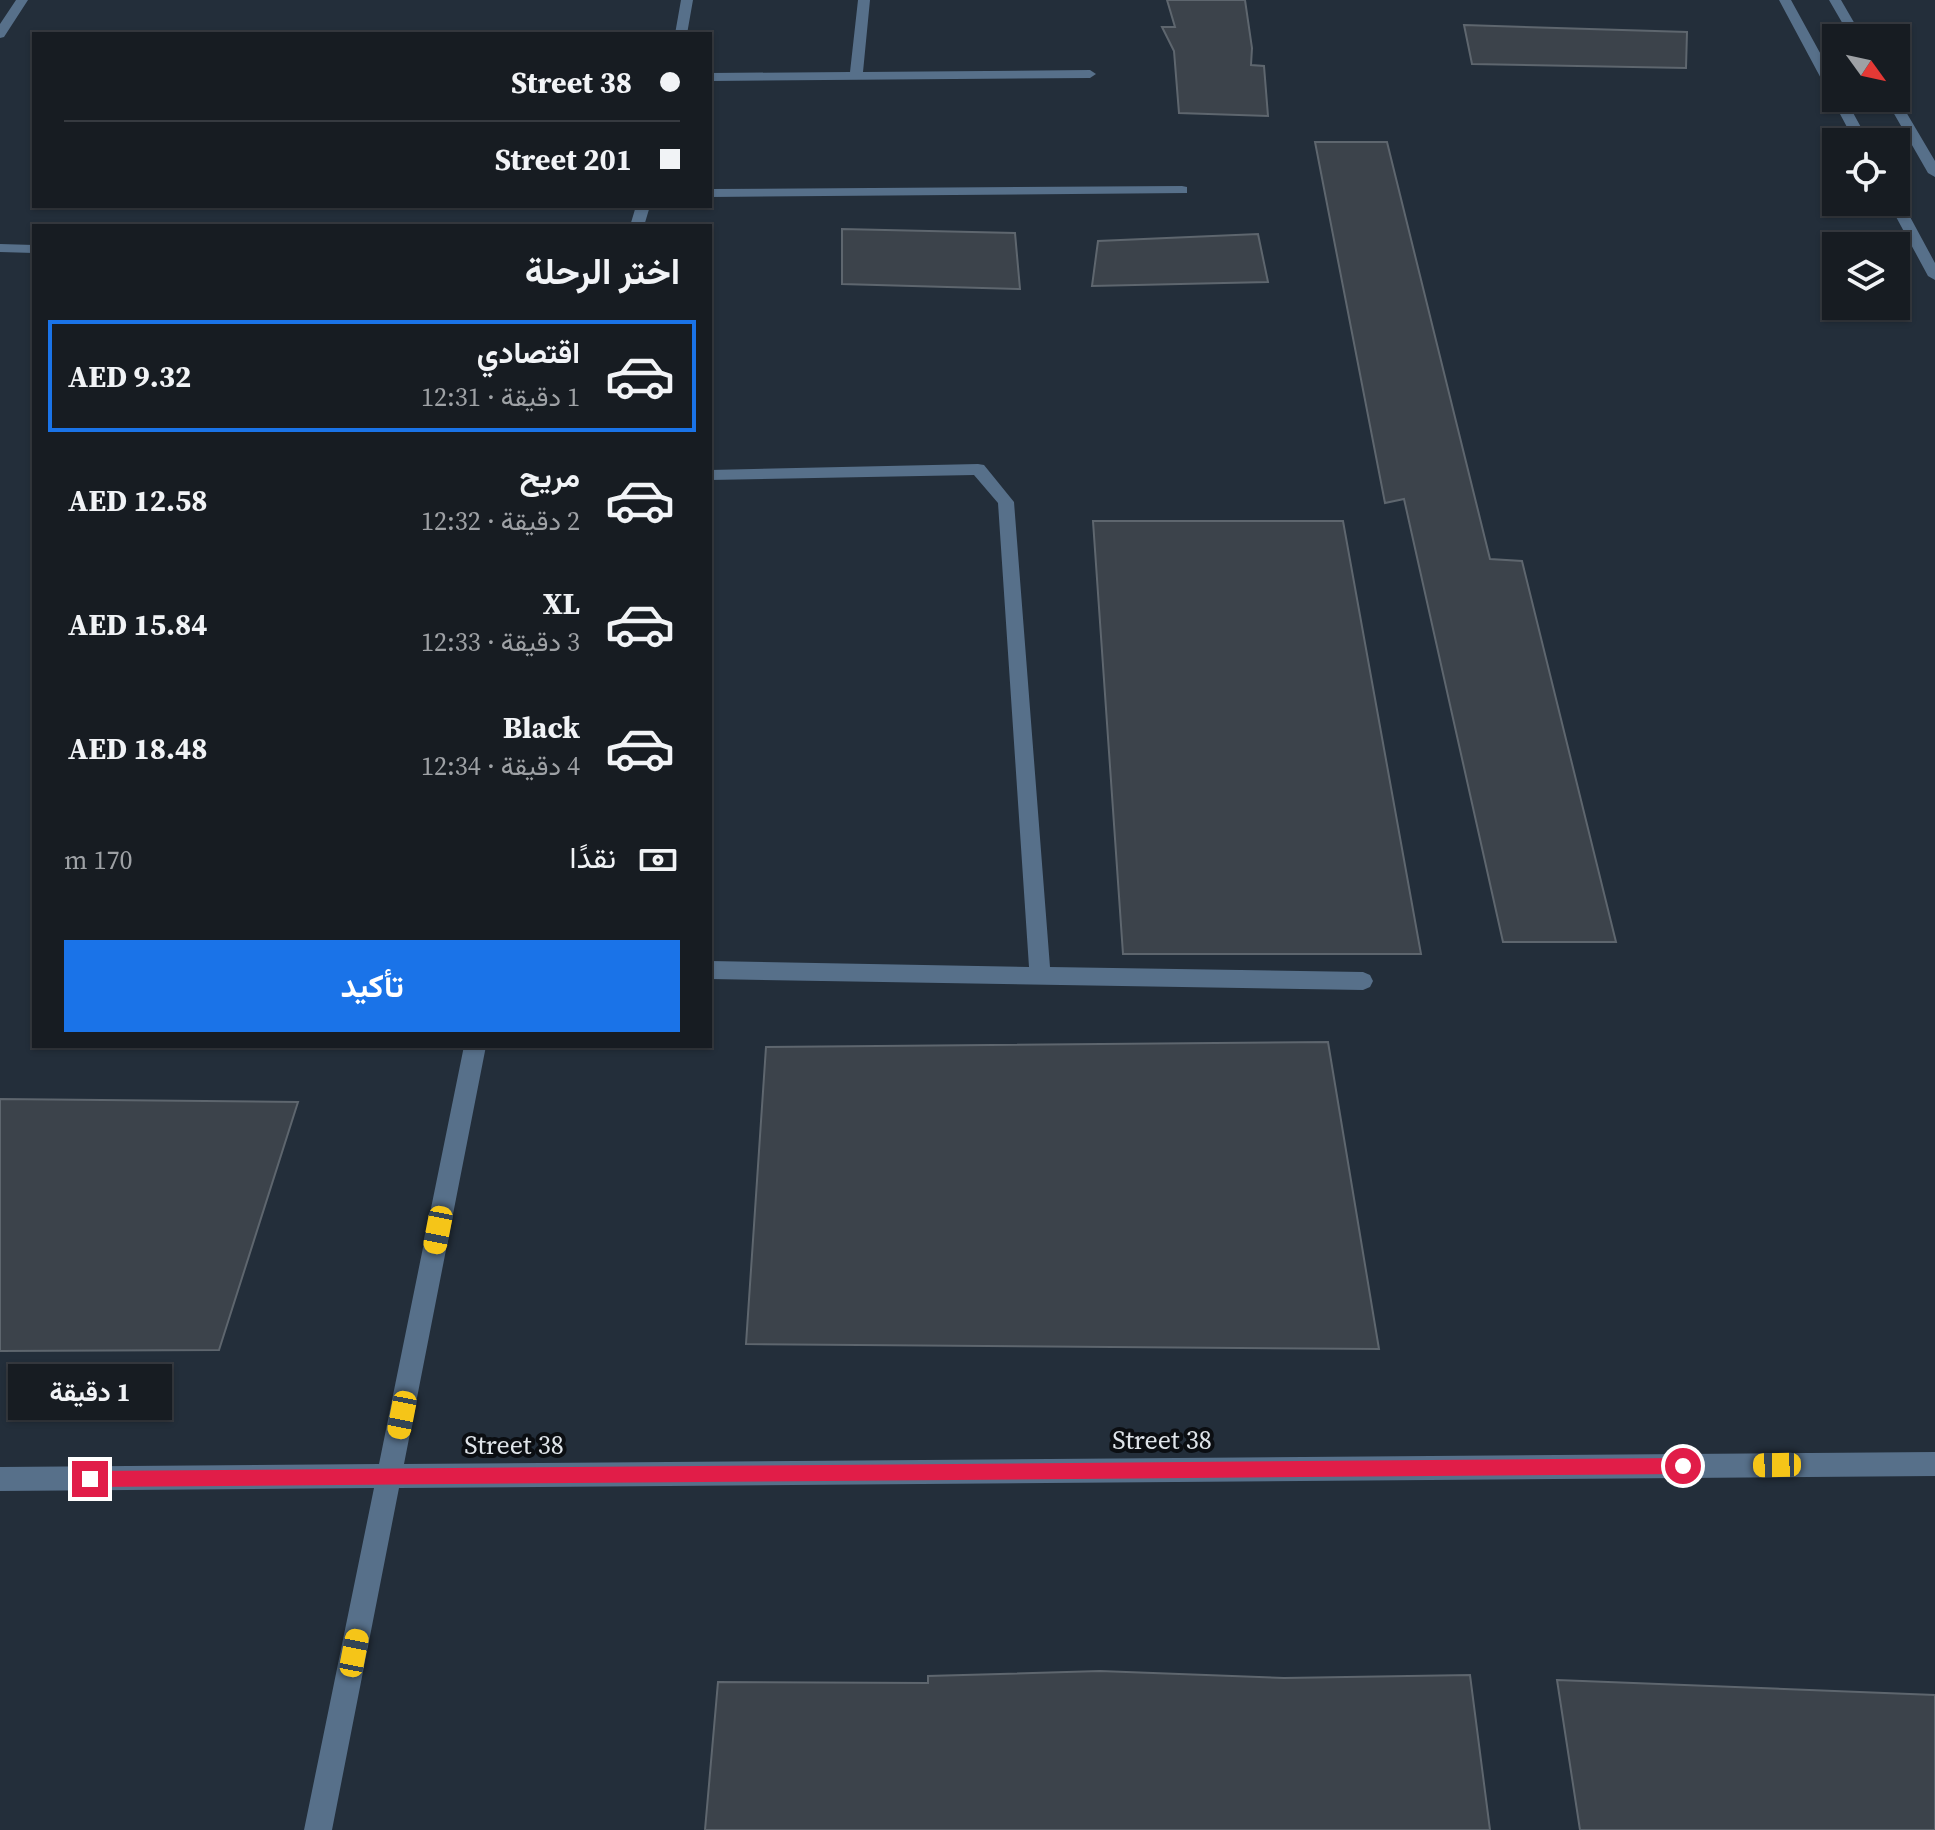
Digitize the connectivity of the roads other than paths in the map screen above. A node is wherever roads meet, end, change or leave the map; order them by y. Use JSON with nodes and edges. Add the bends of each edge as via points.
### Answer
{"nodes":[{"id":1,"x":22,"y":0,"type":"edge"},
{"id":2,"x":687,"y":0,"type":"edge"},
{"id":3,"x":864,"y":0,"type":"edge"},
{"id":4,"x":1785,"y":0,"type":"edge"},
{"id":5,"x":1835,"y":0,"type":"edge"},
{"id":6,"x":1849,"y":24,"type":"edge"},
{"id":7,"x":681,"y":32,"type":"edge"},
{"id":8,"x":0,"y":34,"type":"edge"},
{"id":9,"x":1822,"y":68,"type":"edge"},
{"id":10,"x":1090,"y":74,"type":"dead end"},
{"id":11,"x":856,"y":76,"type":"junction"},
{"id":12,"x":712,"y":77,"type":"edge"},
{"id":13,"x":1900,"y":112,"type":"edge"},
{"id":14,"x":1935,"y":173,"type":"edge"},
{"id":15,"x":1182,"y":190,"type":"dead end"},
{"id":16,"x":712,"y":193,"type":"edge"},
{"id":17,"x":1903,"y":216,"type":"edge"},
{"id":18,"x":0,"y":248,"type":"edge"},
{"id":19,"x":32,"y":249,"type":"edge"},
{"id":20,"x":1935,"y":276,"type":"edge"},
{"id":21,"x":712,"y":475,"type":"edge"},
{"id":22,"x":712,"y":970,"type":"edge"},
{"id":23,"x":1040,"y":975,"type":"junction"},
{"id":24,"x":1363,"y":981,"type":"dead end"},
{"id":25,"x":475,"y":1048,"type":"edge"},
{"id":26,"x":1935,"y":1464,"type":"edge"},
{"id":27,"x":389,"y":1476,"type":"junction"},
{"id":28,"x":0,"y":1479,"type":"edge"},
{"id":29,"x":318,"y":1830,"type":"edge"}],
"edges":[{"from":1,"to":8,"type":"street"},
{"from":2,"to":7,"type":"street"},
{"from":3,"to":11,"type":"street"},
{"from":4,"to":9,"type":"street"},
{"from":5,"to":6,"type":"street"},
{"from":10,"to":11,"type":"street"},
{"from":11,"to":12,"type":"street"},
{"from":13,"to":14,"type":"street"},
{"from":15,"to":16,"type":"street"},
{"from":17,"to":20,"type":"street"},
{"from":18,"to":19,"type":"street"},
{"from":21,"to":23,"type":"street","via":[[978,469],[1006,502]]},
{"from":22,"to":23,"type":"street"},
{"from":23,"to":24,"type":"street"},
{"from":25,"to":27,"type":"street"},
{"from":26,"to":27,"type":"street","name":"Street 38"},
{"from":27,"to":28,"type":"street","name":"Street 38"},
{"from":27,"to":29,"type":"street"}]}
